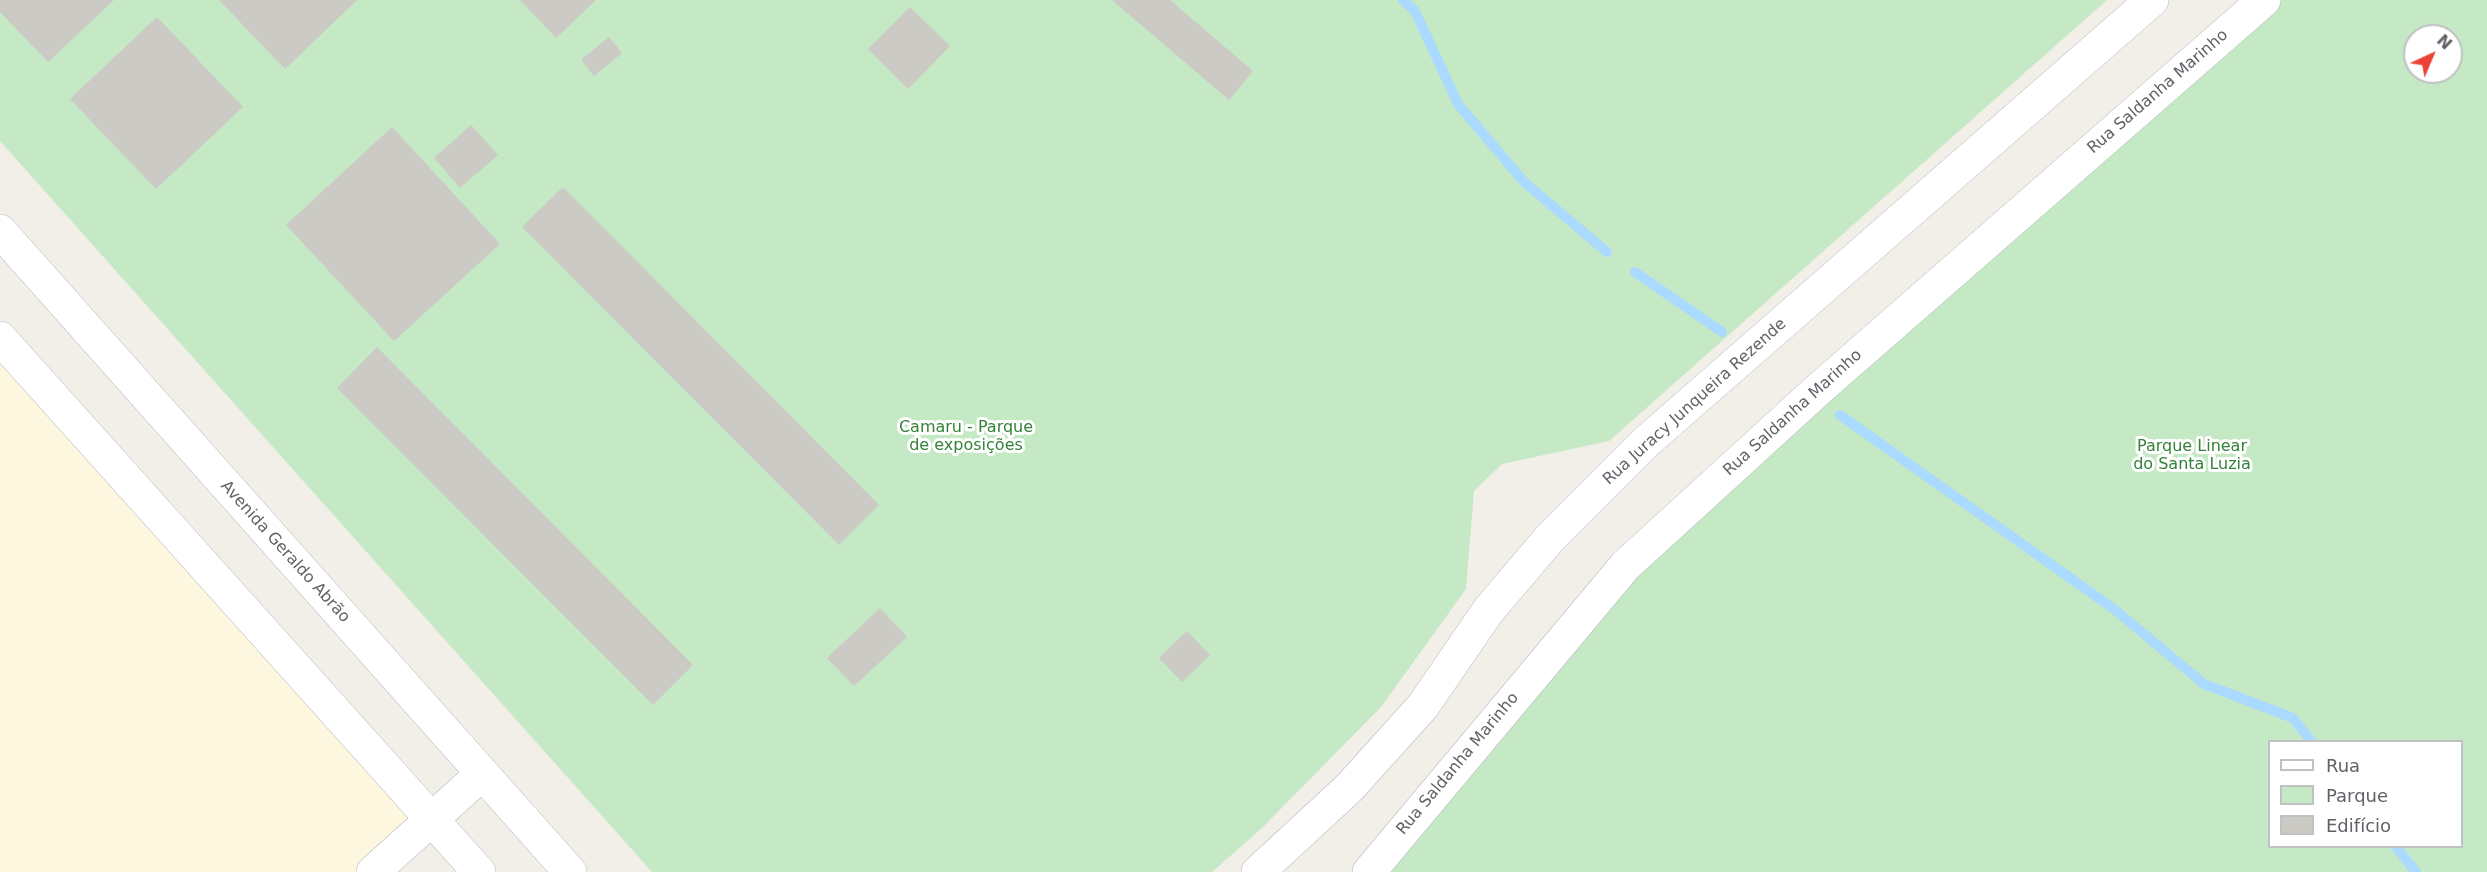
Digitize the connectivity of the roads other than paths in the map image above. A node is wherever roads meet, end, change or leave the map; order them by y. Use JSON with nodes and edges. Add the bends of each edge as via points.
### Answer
{"nodes":[{"id":1,"x":2152,"y":0,"type":"edge"},
{"id":2,"x":2264,"y":0,"type":"edge"},
{"id":3,"x":0,"y":231,"type":"edge"},
{"id":4,"x":0,"y":338,"type":"edge"},
{"id":5,"x":482,"y":774,"type":"junction"},
{"id":6,"x":432,"y":819,"type":"junction"},
{"id":7,"x":373,"y":872,"type":"edge"},
{"id":8,"x":479,"y":872,"type":"edge"},
{"id":9,"x":570,"y":872,"type":"edge"},
{"id":10,"x":1258,"y":872,"type":"edge"},
{"id":11,"x":1369,"y":872,"type":"edge"}],
"edges":[{"from":1,"to":10,"type":"main road","name":"Rua Juracy Junqueira Rezende","via":[[1646,442],[1550,538],[1488,612],[1423,706],[1357,780]]},
{"from":2,"to":11,"type":"main road","name":"Rua Saldanha Marinho","via":[[1820,388],[1626,565]]},
{"from":3,"to":5,"type":"main road","name":"Avenida Geraldo Abrão"},
{"from":4,"to":6,"type":"main road"},
{"from":5,"to":6,"type":"main road"},
{"from":5,"to":9,"type":"main road","name":"Avenida Geraldo Abrão"},
{"from":6,"to":7,"type":"main road"},
{"from":6,"to":8,"type":"main road"}]}
